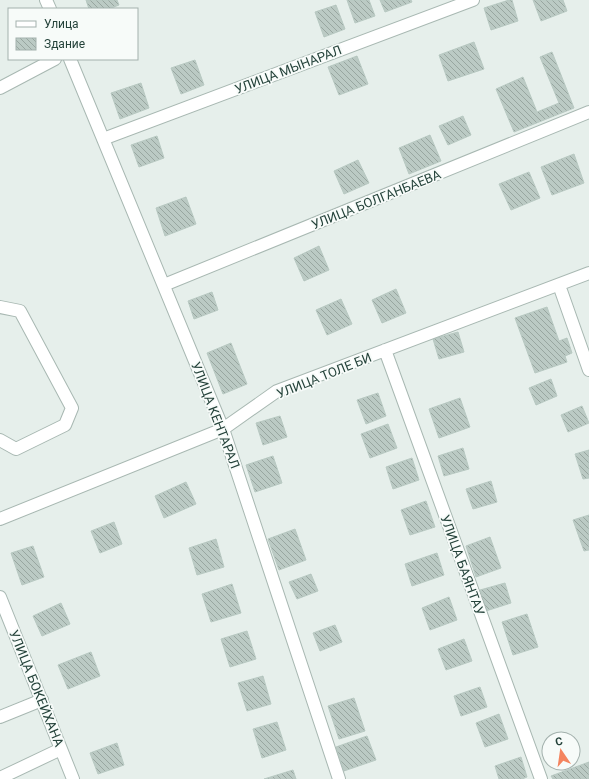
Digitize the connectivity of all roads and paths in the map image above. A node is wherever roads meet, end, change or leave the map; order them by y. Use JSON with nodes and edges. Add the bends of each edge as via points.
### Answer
{"nodes":[{"id":1,"x":473,"y":0,"type":"edge"},
{"id":2,"x":53,"y":60,"type":"edge"},
{"id":3,"x":70,"y":60,"type":"edge"},
{"id":4,"x":0,"y":88,"type":"edge"},
{"id":5,"x":589,"y":112,"type":"edge"},
{"id":6,"x":103,"y":139,"type":"junction"},
{"id":7,"x":589,"y":273,"type":"edge"},
{"id":8,"x":164,"y":285,"type":"junction"},
{"id":9,"x":559,"y":285,"type":"junction"},
{"id":10,"x":0,"y":307,"type":"edge"},
{"id":11,"x":385,"y":350,"type":"junction"},
{"id":12,"x":589,"y":370,"type":"edge"},
{"id":13,"x":223,"y":429,"type":"junction"},
{"id":14,"x":0,"y":440,"type":"edge"},
{"id":15,"x":0,"y":519,"type":"edge"},
{"id":16,"x":0,"y":597,"type":"edge"},
{"id":17,"x":42,"y":700,"type":"junction"},
{"id":18,"x":0,"y":717,"type":"edge"},
{"id":19,"x":61,"y":749,"type":"junction"},
{"id":20,"x":0,"y":778,"type":"edge"},
{"id":21,"x":74,"y":779,"type":"edge"},
{"id":22,"x":340,"y":779,"type":"edge"},
{"id":23,"x":541,"y":779,"type":"edge"}],
"edges":[{"from":1,"to":6,"type":"street","name":"УЛИЦА МЫНАРАЛ"},
{"from":2,"to":4,"type":"street"},
{"from":3,"to":6,"type":"street","name":"УЛИЦА КЕНТАРАЛ"},
{"from":5,"to":8,"type":"street","name":"УЛИЦА БОЛГАНБАЕВА"},
{"from":6,"to":8,"type":"street","name":"УЛИЦА КЕНТАРАЛ"},
{"from":7,"to":9,"type":"street","name":"УЛИЦА ТОЛЕ БИ"},
{"from":8,"to":13,"type":"street","name":"УЛИЦА КЕНТАРАЛ"},
{"from":9,"to":11,"type":"street","name":"УЛИЦА ТОЛЕ БИ"},
{"from":9,"to":12,"type":"street"},
{"from":10,"to":14,"type":"street","via":[[20,311],[72,408],[64,426],[16,449]]},
{"from":11,"to":13,"type":"street","name":"УЛИЦА ТОЛЕ БИ","via":[[277,392]]},
{"from":11,"to":23,"type":"street","name":"УЛИЦА БАЯНТАУ"},
{"from":13,"to":15,"type":"street","name":"УЛИЦА ТОЛЕ БИ"},
{"from":13,"to":22,"type":"street","name":"УЛИЦА КЕНТАРАЛ"},
{"from":16,"to":17,"type":"street","name":"УЛИЦА БОКЕЙХАНА"},
{"from":17,"to":18,"type":"street"},
{"from":17,"to":19,"type":"street","name":"УЛИЦА БОКЕЙХАНА"},
{"from":19,"to":20,"type":"street"},
{"from":19,"to":21,"type":"street","name":"УЛИЦА БОКЕЙХАНА"}]}
